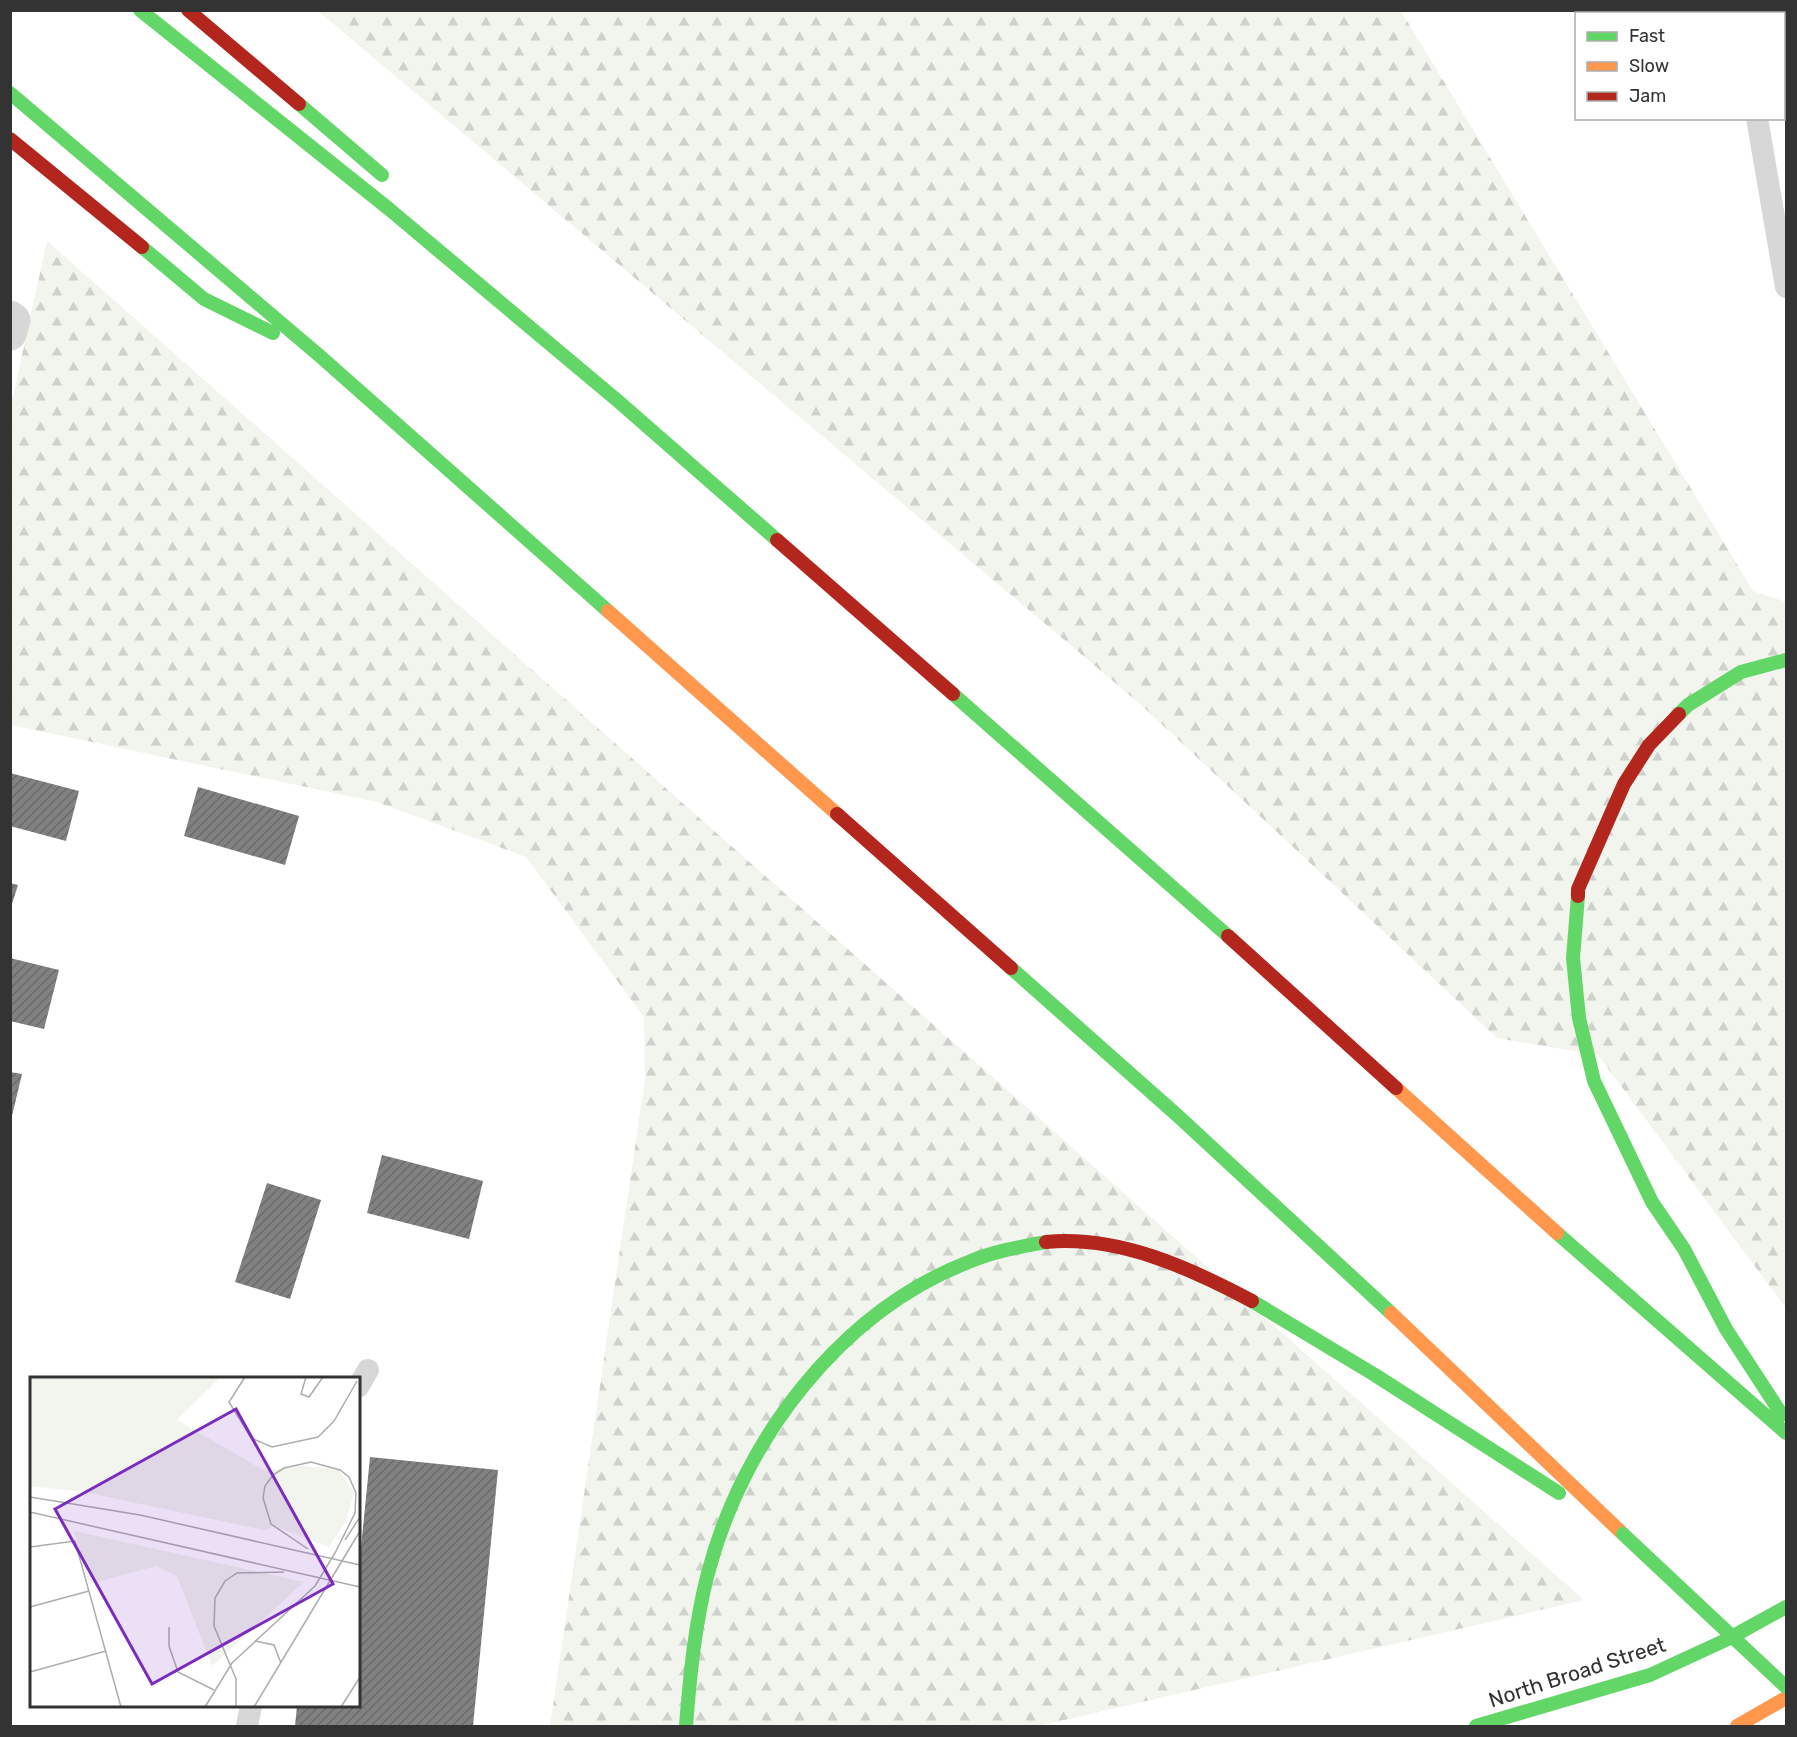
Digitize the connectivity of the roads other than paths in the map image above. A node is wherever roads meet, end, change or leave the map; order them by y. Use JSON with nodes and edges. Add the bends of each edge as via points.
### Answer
{"nodes":[{"id":1,"x":140,"y":10,"type":"edge"},
{"id":2,"x":188,"y":10,"type":"edge"},
{"id":3,"x":10,"y":93,"type":"edge"},
{"id":4,"x":1757,"y":120,"type":"edge"},
{"id":5,"x":10,"y":139,"type":"edge"},
{"id":6,"x":397,"y":188,"type":"dead end"},
{"id":7,"x":1786,"y":287,"type":"edge"},
{"id":8,"x":10,"y":318,"type":"edge"},
{"id":9,"x":10,"y":334,"type":"edge"},
{"id":10,"x":321,"y":357,"type":"junction"},
{"id":11,"x":636,"y":399,"type":"dead end"},
{"id":12,"x":802,"y":561,"type":"junction"},
{"id":13,"x":1786,"y":660,"type":"edge"},
{"id":14,"x":1786,"y":1421,"type":"edge"},
{"id":15,"x":1786,"y":1433,"type":"edge"},
{"id":16,"x":1623,"y":1534,"type":"junction"},
{"id":17,"x":1786,"y":1607,"type":"edge"},
{"id":18,"x":1786,"y":1687,"type":"edge"},
{"id":19,"x":1786,"y":1698,"type":"edge"},
{"id":20,"x":251,"y":1707,"type":"edge"},
{"id":21,"x":247,"y":1726,"type":"edge"},
{"id":22,"x":686,"y":1726,"type":"edge"},
{"id":23,"x":1476,"y":1726,"type":"edge"},
{"id":24,"x":1737,"y":1726,"type":"edge"}],
"edges":[{"from":1,"to":12,"type":"main road","via":[[389,209],[618,400]]},
{"from":2,"to":6,"type":"main road"},
{"from":3,"to":10,"type":"main road"},
{"from":4,"to":7,"type":"lane"},
{"from":5,"to":10,"type":"main road","via":[[204,298]]},
{"from":8,"to":9,"type":"street","via":[[14,320]]},
{"from":10,"to":16,"type":"main road","via":[[1169,1108]]},
{"from":11,"to":12,"type":"main road"},
{"from":12,"to":15,"type":"main road","via":[[1170,883],[1544,1222]]},
{"from":13,"to":14,"type":"main road","via":[[1741,672],[1688,705],[1649,746],[1624,784],[1578,890],[1573,958],[1579,1018],[1594,1081],[1652,1202],[1684,1249],[1726,1329]]},
{"from":16,"to":18,"type":"main road","bridge":true},
{"from":16,"to":22,"type":"main road","via":[[1339,1353],[1221,1285],[1182,1267],[1111,1246],[1051,1242],[1019,1246],[962,1265],[901,1298],[841,1347],[782,1416],[741,1489],[714,1553],[692,1657]]},
{"from":17,"to":23,"type":"main road","name":"North Broad Street","via":[[1650,1675]]},
{"from":19,"to":24,"type":"main road"},
{"from":20,"to":21,"type":"lane"}]}
